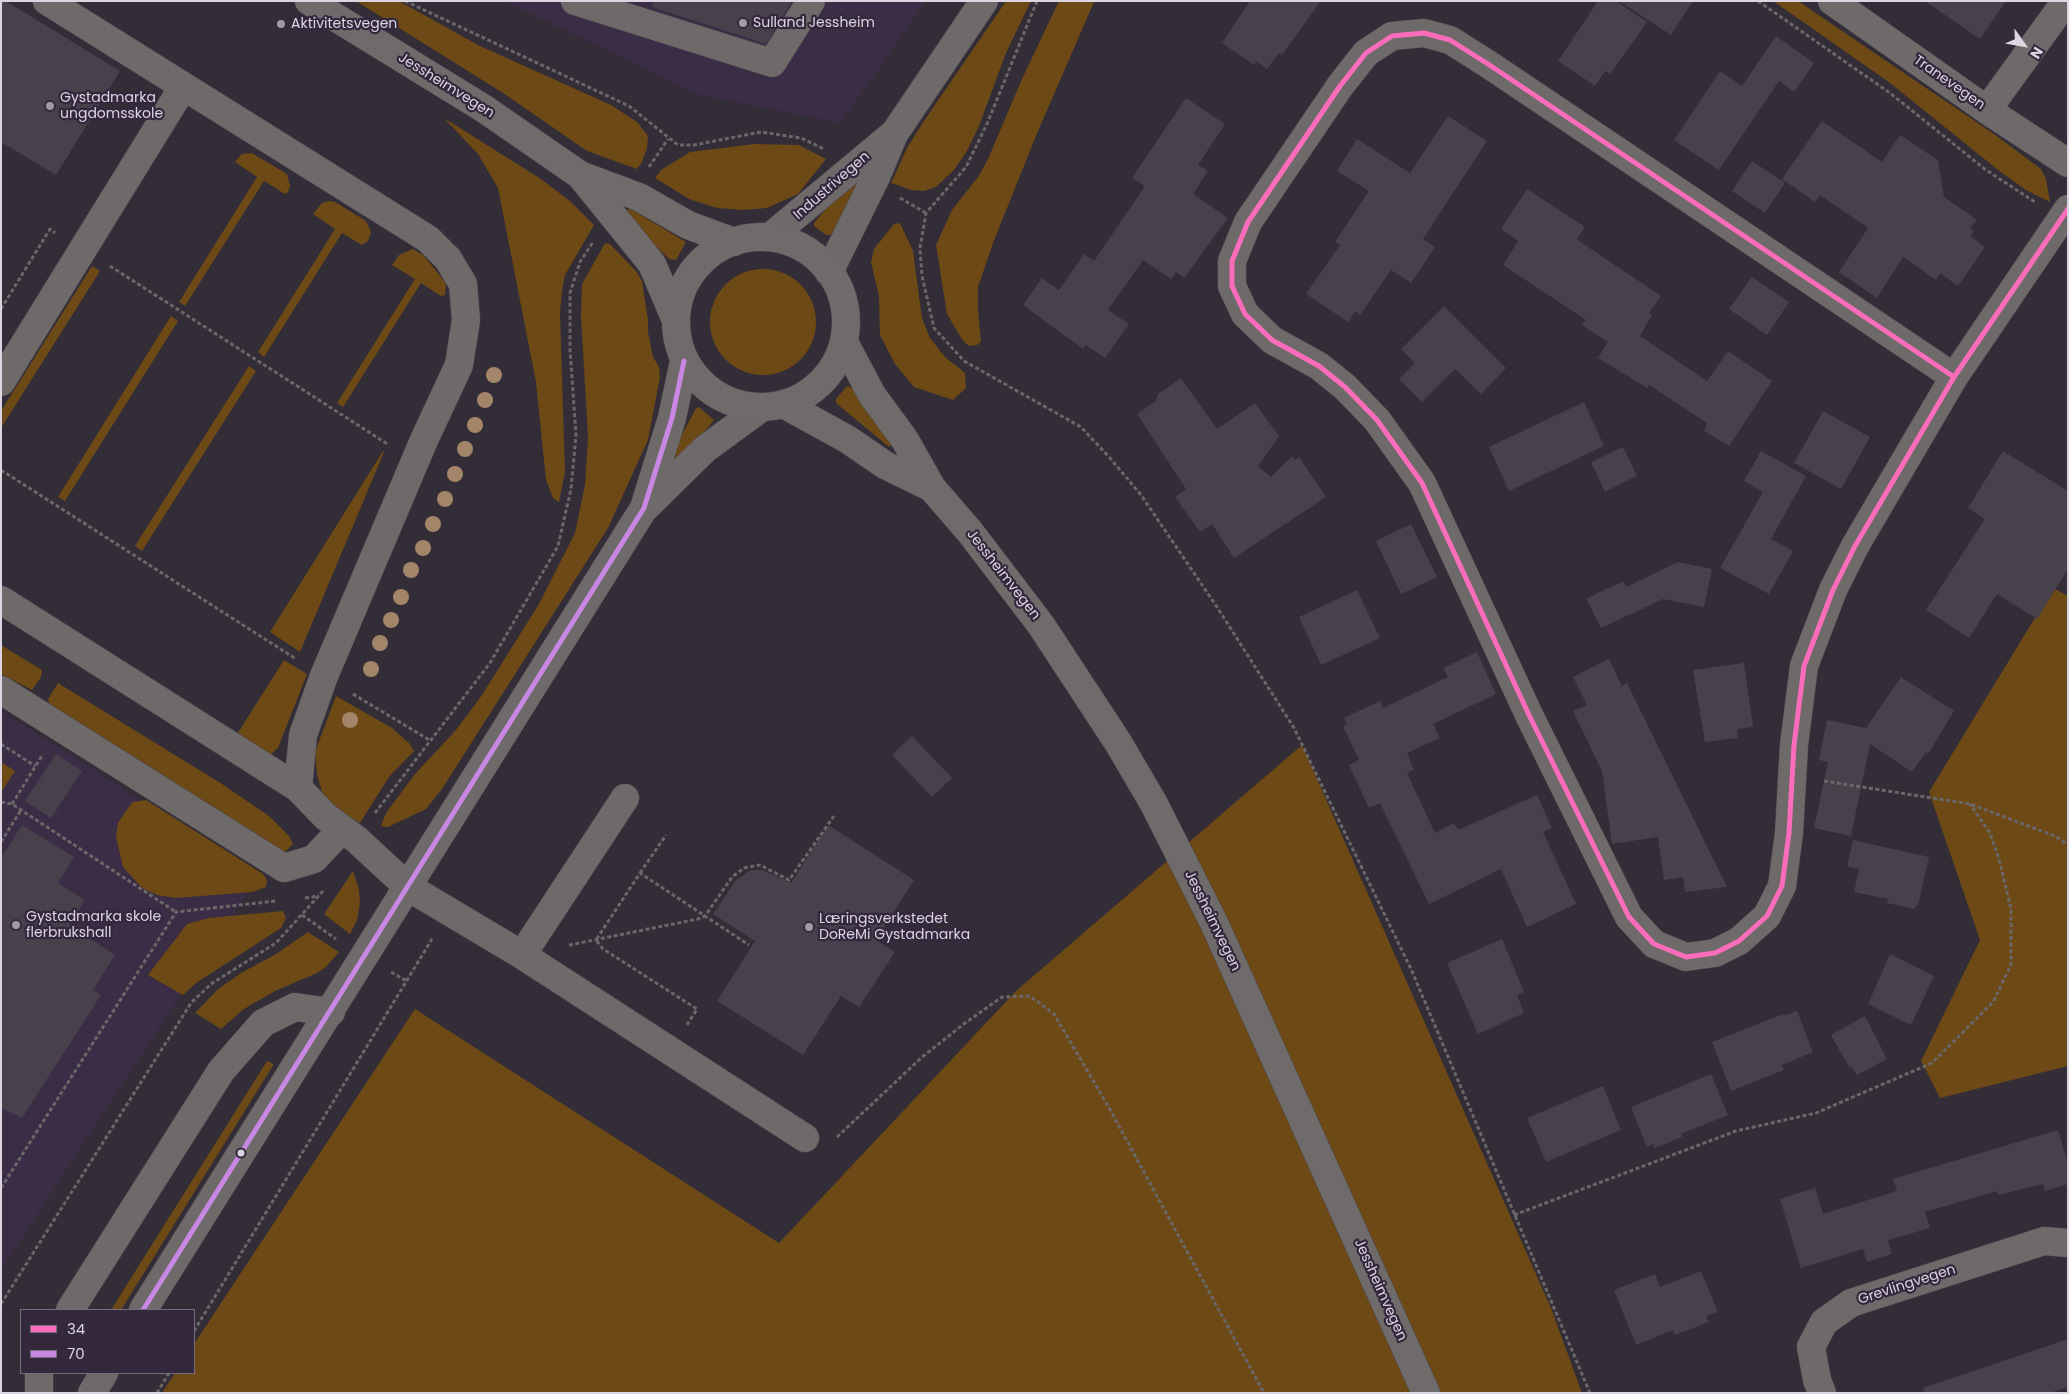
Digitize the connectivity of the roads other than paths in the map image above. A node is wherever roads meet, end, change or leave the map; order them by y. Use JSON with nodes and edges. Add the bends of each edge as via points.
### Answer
{"nodes":[{"id":1,"x":47,"y":1,"type":"edge"},
{"id":2,"x":310,"y":1,"type":"edge"},
{"id":3,"x":575,"y":1,"type":"edge"},
{"id":4,"x":811,"y":1,"type":"edge"},
{"id":5,"x":984,"y":1,"type":"edge"},
{"id":6,"x":1832,"y":1,"type":"edge"},
{"id":7,"x":2066,"y":1,"type":"edge"},
{"id":8,"x":184,"y":87,"type":"junction"},
{"id":9,"x":1987,"y":110,"type":"junction"},
{"id":10,"x":894,"y":134,"type":"junction"},
{"id":11,"x":2068,"y":163,"type":"edge"},
{"id":12,"x":580,"y":175,"type":"junction"},
{"id":13,"x":2064,"y":214,"type":"edge"},
{"id":14,"x":770,"y":237,"type":"junction"},
{"id":15,"x":734,"y":242,"type":"junction"},
{"id":16,"x":829,"y":272,"type":"junction"},
{"id":17,"x":675,"y":318,"type":"junction"},
{"id":18,"x":844,"y":342,"type":"junction"},
{"id":19,"x":684,"y":360,"type":"junction"},
{"id":20,"x":1954,"y":377,"type":"junction"},
{"id":21,"x":1,"y":382,"type":"edge"},
{"id":22,"x":773,"y":406,"type":"junction"},
{"id":23,"x":932,"y":488,"type":"junction"},
{"id":24,"x":644,"y":508,"type":"junction"},
{"id":25,"x":1,"y":600,"type":"edge"},
{"id":26,"x":1,"y":690,"type":"edge"},
{"id":27,"x":298,"y":788,"type":"junction"},
{"id":28,"x":625,"y":798,"type":"dead end"},
{"id":29,"x":342,"y":829,"type":"junction"},
{"id":30,"x":408,"y":887,"type":"junction"},
{"id":31,"x":522,"y":955,"type":"junction"},
{"id":32,"x":331,"y":1012,"type":"junction"},
{"id":33,"x":806,"y":1138,"type":"road end"},
{"id":34,"x":2068,"y":1243,"type":"edge"},
{"id":35,"x":71,"y":1309,"type":"edge"},
{"id":36,"x":144,"y":1309,"type":"edge"},
{"id":37,"x":39,"y":1374,"type":"edge"},
{"id":38,"x":103,"y":1374,"type":"edge"},
{"id":39,"x":39,"y":1393,"type":"edge"},
{"id":40,"x":92,"y":1393,"type":"edge"},
{"id":41,"x":1426,"y":1393,"type":"edge"},
{"id":42,"x":1822,"y":1393,"type":"edge"}],
"edges":[{"from":1,"to":8,"type":"street"},
{"from":2,"to":12,"type":"main road","name":"Jessheimvegen","via":[[483,108]]},
{"from":3,"to":4,"type":"street","via":[[772,64]]},
{"from":5,"to":10,"type":"street","name":"Industrivegen"},
{"from":6,"to":9,"type":"street","name":"Tranevegen"},
{"from":7,"to":9,"type":"street"},
{"from":8,"to":21,"type":"street"},
{"from":8,"to":27,"type":"street","via":[[428,238],[448,258],[462,284],[466,320],[459,365],[324,676],[303,735]]},
{"from":9,"to":11,"type":"street","name":"Tranevegen"},
{"from":10,"to":14,"type":"street","name":"Industrivegen"},
{"from":10,"to":16,"type":"street","name":"Industrivegen"},
{"from":12,"to":15,"type":"main road","name":"Jessheimvegen","via":[[639,197],[688,225]]},
{"from":12,"to":17,"type":"main road","name":"Jessheimvegen","via":[[652,264]]},
{"from":13,"to":20,"type":"street"},
{"from":14,"to":15,"type":"main road"},
{"from":14,"to":16,"type":"main road","via":[[809,252]]},
{"from":15,"to":17,"type":"main road","via":[[704,259],[693,271],[684,286]]},
{"from":16,"to":18,"type":"main road","via":[[844,305]]},
{"from":17,"to":19,"type":"main road","via":[[677,340]]},
{"from":18,"to":22,"type":"main road","via":[[823,380],[802,397]]},
{"from":18,"to":23,"type":"main road","name":"Jessheimvegen","via":[[872,395],[905,440]]},
{"from":19,"to":22,"type":"main road","via":[[698,380],[716,395],[738,405]]},
{"from":19,"to":24,"type":"street","via":[[672,418]]},
{"from":20,"to":20,"type":"street","via":[[1855,546],[1804,666],[1782,886],[1766,916],[1739,941],[1715,952],[1686,957],[1654,944],[1629,917],[1529,715],[1422,483],[1377,420],[1345,387],[1319,366],[1272,340],[1245,314],[1232,286],[1232,261],[1248,222],[1366,53],[1392,36],[1424,32],[1450,40],[1488,64]]},
{"from":22,"to":23,"type":"main road","name":"Jessheimvegen","via":[[848,439],[885,466]]},
{"from":22,"to":24,"type":"street","via":[[705,449]]},
{"from":23,"to":41,"type":"main road","name":"Jessheimvegen","via":[[1042,625],[1154,804],[1214,923]]},
{"from":24,"to":30,"type":"street"},
{"from":25,"to":27,"type":"street"},
{"from":26,"to":29,"type":"street","via":[[284,868],[314,859]]},
{"from":27,"to":29,"type":"street"},
{"from":28,"to":31,"type":"street"},
{"from":29,"to":30,"type":"street"},
{"from":30,"to":31,"type":"street"},
{"from":30,"to":32,"type":"street"},
{"from":31,"to":33,"type":"street"},
{"from":32,"to":35,"type":"street","via":[[295,1007],[263,1023],[220,1071]]},
{"from":32,"to":36,"type":"street"},
{"from":34,"to":42,"type":"street","name":"Grevlingvegen","via":[[2044,1241],[1851,1303],[1824,1322],[1811,1347]]},
{"from":37,"to":39,"type":"street"},
{"from":38,"to":40,"type":"street"}]}
